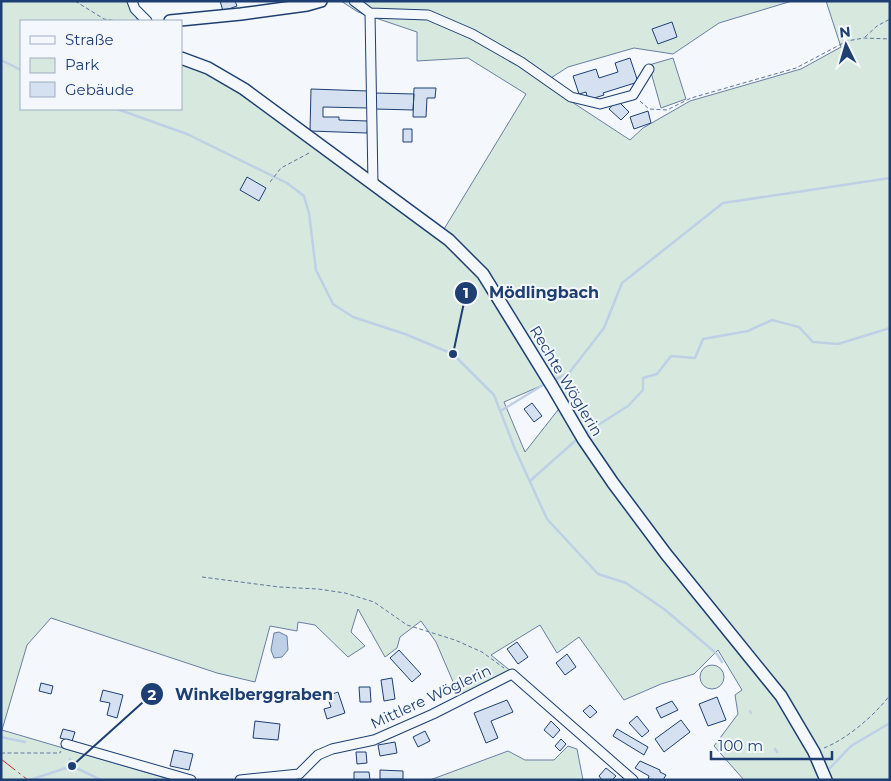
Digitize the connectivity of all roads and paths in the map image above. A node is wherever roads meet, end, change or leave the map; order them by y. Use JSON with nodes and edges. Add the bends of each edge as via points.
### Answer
{"nodes":[{"id":1,"x":75,"y":1,"type":"edge"},
{"id":2,"x":132,"y":1,"type":"edge"},
{"id":3,"x":321,"y":1,"type":"edge"},
{"id":4,"x":354,"y":1,"type":"edge"},
{"id":5,"x":370,"y":12,"type":"junction"},
{"id":6,"x":890,"y":19,"type":"edge"},
{"id":7,"x":110,"y":20,"type":"edge"},
{"id":8,"x":146,"y":20,"type":"edge"},
{"id":9,"x":180,"y":20,"type":"edge"},
{"id":10,"x":864,"y":38,"type":"junction"},
{"id":11,"x":890,"y":39,"type":"edge"},
{"id":12,"x":182,"y":58,"type":"edge"},
{"id":13,"x":649,"y":69,"type":"dead end"},
{"id":14,"x":633,"y":95,"type":"junction"},
{"id":15,"x":321,"y":146,"type":"junction"},
{"id":16,"x":270,"y":182,"type":"dead end"},
{"id":17,"x":373,"y":184,"type":"junction"},
{"id":18,"x":202,"y":577,"type":"dead end"},
{"id":19,"x":512,"y":674,"type":"junction"},
{"id":20,"x":890,"y":695,"type":"edge"},
{"id":21,"x":66,"y":744,"type":"joint"},
{"id":22,"x":1,"y":752,"type":"edge"},
{"id":23,"x":814,"y":752,"type":"junction"},
{"id":24,"x":192,"y":780,"type":"edge"},
{"id":25,"x":240,"y":780,"type":"edge"},
{"id":26,"x":633,"y":780,"type":"edge"},
{"id":27,"x":826,"y":780,"type":"edge"}],
"edges":[{"from":1,"to":7,"type":"path"},
{"from":2,"to":8,"type":"street"},
{"from":3,"to":9,"type":"main road"},
{"from":4,"to":5,"type":"street"},
{"from":5,"to":14,"type":"street","via":[[428,15],[521,62],[571,97],[600,104]]},
{"from":5,"to":17,"type":"street"},
{"from":6,"to":10,"type":"path"},
{"from":10,"to":11,"type":"path"},
{"from":10,"to":14,"type":"path","via":[[847,41],[796,68],[691,98],[667,110],[649,109]]},
{"from":12,"to":15,"type":"main road","name":"Rechte Wöglerin","via":[[223,75]]},
{"from":13,"to":14,"type":"street"},
{"from":15,"to":16,"type":"path","via":[[281,168]]},
{"from":15,"to":17,"type":"main road","name":"Rechte Wöglerin"},
{"from":17,"to":23,"type":"main road","name":"Rechte Wöglerin","via":[[449,240],[483,274],[612,483],[782,696]]},
{"from":18,"to":19,"type":"path","via":[[352,595],[374,602],[407,625],[482,652]]},
{"from":19,"to":25,"type":"street","name":"Mittlere Wöglerin","via":[[374,740],[318,755],[299,774]]},
{"from":19,"to":26,"type":"street","name":"Mittlere Wöglerin"},
{"from":20,"to":23,"type":"path","via":[[880,709],[862,724]]},
{"from":21,"to":22,"type":"path","via":[[60,753]]},
{"from":21,"to":24,"type":"street"},
{"from":23,"to":27,"type":"main road","name":"Rechte Wöglerin"}]}
